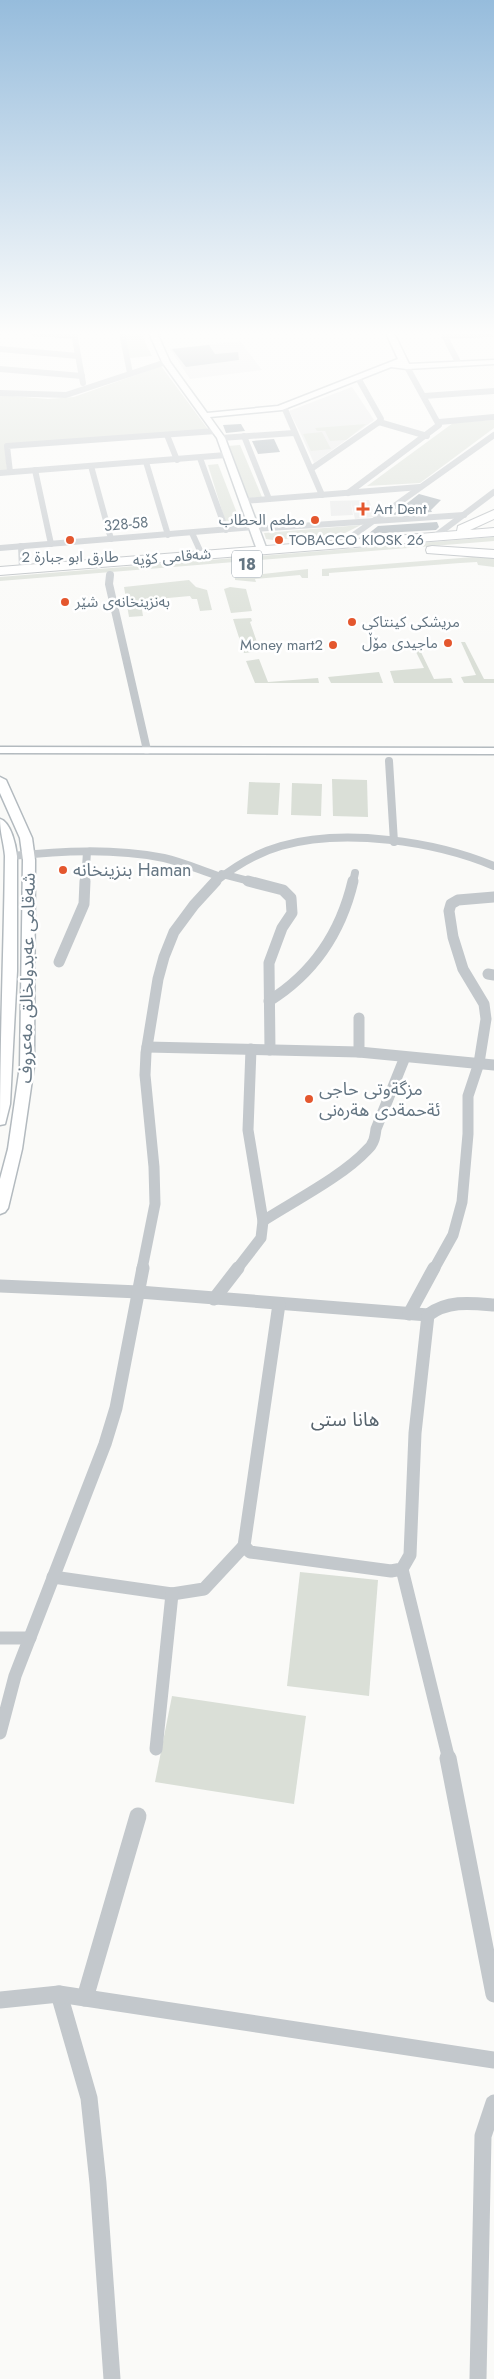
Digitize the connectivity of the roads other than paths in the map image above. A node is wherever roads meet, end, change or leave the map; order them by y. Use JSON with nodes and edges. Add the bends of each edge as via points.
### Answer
{"nodes":[{"id":1,"x":33,"y":444,"type":"edge"},
{"id":2,"x":171,"y":444,"type":"edge"},
{"id":3,"x":222,"y":444,"type":"edge"},
{"id":4,"x":247,"y":444,"type":"edge"},
{"id":5,"x":299,"y":444,"type":"edge"},
{"id":6,"x":347,"y":444,"type":"edge"},
{"id":7,"x":416,"y":444,"type":"edge"},
{"id":8,"x":482,"y":444,"type":"edge"},
{"id":9,"x":226,"y":455,"type":"junction"},
{"id":10,"x":200,"y":458,"type":"junction"},
{"id":11,"x":177,"y":460,"type":"junction"},
{"id":12,"x":146,"y":462,"type":"junction"},
{"id":13,"x":91,"y":466,"type":"junction"},
{"id":14,"x":310,"y":469,"type":"junction"},
{"id":15,"x":35,"y":470,"type":"junction"},
{"id":16,"x":10,"y":472,"type":"junction"},
{"id":17,"x":0,"y":473,"type":"edge"},
{"id":18,"x":422,"y":487,"type":"junction"},
{"id":19,"x":494,"y":492,"type":"edge"},
{"id":20,"x":348,"y":494,"type":"junction"},
{"id":21,"x":322,"y":495,"type":"junction"},
{"id":22,"x":269,"y":499,"type":"junction"},
{"id":23,"x":244,"y":501,"type":"junction"},
{"id":24,"x":494,"y":514,"type":"edge"},
{"id":25,"x":464,"y":515,"type":"junction"},
{"id":26,"x":376,"y":520,"type":"junction"},
{"id":27,"x":254,"y":528,"type":"junction"},
{"id":28,"x":226,"y":530,"type":"junction"},
{"id":29,"x":494,"y":532,"type":"edge"},
{"id":30,"x":192,"y":533,"type":"junction"},
{"id":31,"x":168,"y":535,"type":"junction"},
{"id":32,"x":111,"y":539,"type":"junction"},
{"id":33,"x":434,"y":541,"type":"junction"},
{"id":34,"x":51,"y":544,"type":"junction"},
{"id":35,"x":341,"y":544,"type":"junction"},
{"id":36,"x":494,"y":545,"type":"edge"},
{"id":37,"x":21,"y":546,"type":"junction"},
{"id":38,"x":0,"y":548,"type":"edge"},
{"id":39,"x":262,"y":550,"type":"junction"},
{"id":40,"x":494,"y":554,"type":"edge"},
{"id":41,"x":202,"y":555,"type":"junction"},
{"id":42,"x":22,"y":569,"type":"junction"},
{"id":43,"x":0,"y":571,"type":"edge"},
{"id":44,"x":110,"y":575,"type":"junction"},
{"id":45,"x":0,"y":584,"type":"edge"},
{"id":46,"x":147,"y":750,"type":"junction"},
{"id":47,"x":494,"y":751,"type":"edge"},
{"id":48,"x":1,"y":755,"type":"edge"},
{"id":49,"x":341,"y":756,"type":"junction"},
{"id":50,"x":389,"y":761,"type":"junction"},
{"id":51,"x":494,"y":761,"type":"edge"},
{"id":52,"x":0,"y":780,"type":"edge"},
{"id":53,"x":0,"y":823,"type":"edge"},
{"id":54,"x":394,"y":842,"type":"junction"},
{"id":55,"x":7,"y":849,"type":"edge"},
{"id":56,"x":87,"y":852,"type":"junction"},
{"id":57,"x":29,"y":854,"type":"junction"},
{"id":58,"x":494,"y":866,"type":"edge"},
{"id":59,"x":355,"y":873,"type":"dead end"},
{"id":60,"x":220,"y":875,"type":"junction"},
{"id":61,"x":494,"y":897,"type":"edge"},
{"id":62,"x":59,"y":962,"type":"dead end"},
{"id":63,"x":5,"y":971,"type":"edge"},
{"id":64,"x":269,"y":1001,"type":"junction"},
{"id":65,"x":359,"y":1018,"type":"dead end"},
{"id":66,"x":3,"y":1044,"type":"edge"},
{"id":67,"x":147,"y":1047,"type":"junction"},
{"id":68,"x":251,"y":1049,"type":"junction"},
{"id":69,"x":270,"y":1050,"type":"junction"},
{"id":70,"x":359,"y":1052,"type":"junction"},
{"id":71,"x":405,"y":1057,"type":"junction"},
{"id":72,"x":479,"y":1063,"type":"junction"},
{"id":73,"x":494,"y":1065,"type":"edge"},
{"id":74,"x":0,"y":1120,"type":"edge"},
{"id":75,"x":0,"y":1208,"type":"edge"},
{"id":76,"x":263,"y":1221,"type":"junction"},
{"id":77,"x":0,"y":1286,"type":"edge"},
{"id":78,"x":139,"y":1292,"type":"junction"},
{"id":79,"x":214,"y":1299,"type":"junction"},
{"id":80,"x":279,"y":1304,"type":"junction"},
{"id":81,"x":494,"y":1305,"type":"edge"},
{"id":82,"x":409,"y":1314,"type":"junction"},
{"id":83,"x":428,"y":1315,"type":"junction"},
{"id":84,"x":244,"y":1546,"type":"junction"},
{"id":85,"x":402,"y":1569,"type":"junction"},
{"id":86,"x":53,"y":1577,"type":"junction"},
{"id":87,"x":172,"y":1594,"type":"junction"},
{"id":88,"x":0,"y":1638,"type":"edge"},
{"id":89,"x":30,"y":1638,"type":"junction"},
{"id":90,"x":0,"y":1733,"type":"edge"},
{"id":91,"x":156,"y":1749,"type":"dead end"},
{"id":92,"x":138,"y":1816,"type":"dead end"},
{"id":93,"x":58,"y":1994,"type":"junction"},
{"id":94,"x":494,"y":1994,"type":"edge"},
{"id":95,"x":85,"y":1998,"type":"junction"},
{"id":96,"x":0,"y":2000,"type":"edge"},
{"id":97,"x":494,"y":2060,"type":"edge"},
{"id":98,"x":494,"y":2102,"type":"edge"},
{"id":99,"x":112,"y":2379,"type":"edge"},
{"id":100,"x":478,"y":2379,"type":"edge"}],
"edges":[{"from":1,"to":16,"type":"street","via":[[7,446]]},
{"from":2,"to":11,"type":"street"},
{"from":3,"to":9,"type":"street"},
{"from":4,"to":22,"type":"street"},
{"from":5,"to":14,"type":"street"},
{"from":6,"to":14,"type":"street"},
{"from":7,"to":20,"type":"street"},
{"from":8,"to":18,"type":"street"},
{"from":9,"to":10,"type":"street"},
{"from":9,"to":23,"type":"street"},
{"from":10,"to":11,"type":"street"},
{"from":10,"to":28,"type":"street"},
{"from":11,"to":12,"type":"street"},
{"from":12,"to":13,"type":"street"},
{"from":12,"to":31,"type":"street"},
{"from":13,"to":15,"type":"street"},
{"from":13,"to":32,"type":"street"},
{"from":14,"to":21,"type":"street"},
{"from":15,"to":16,"type":"street"},
{"from":15,"to":34,"type":"street"},
{"from":16,"to":17,"type":"street"},
{"from":18,"to":20,"type":"street"},
{"from":18,"to":26,"type":"street"},
{"from":19,"to":25,"type":"street"},
{"from":20,"to":21,"type":"street"},
{"from":21,"to":22,"type":"street"},
{"from":22,"to":23,"type":"street"},
{"from":23,"to":27,"type":"street"},
{"from":24,"to":33,"type":"highway"},
{"from":25,"to":26,"type":"street","name":"328-58"},
{"from":25,"to":33,"type":"street"},
{"from":26,"to":27,"type":"street","name":"328-58"},
{"from":26,"to":35,"type":"street"},
{"from":27,"to":28,"type":"street","name":"328-58"},
{"from":27,"to":39,"type":"street"},
{"from":28,"to":30,"type":"street","name":"328-58"},
{"from":29,"to":33,"type":"highway","name":"شەقامی کۆیە","number":"18"},
{"from":30,"to":31,"type":"street","name":"328-58"},
{"from":30,"to":41,"type":"street"},
{"from":31,"to":32,"type":"street","name":"328-58"},
{"from":32,"to":34,"type":"street","name":"328-58"},
{"from":33,"to":35,"type":"highway","name":"شەقامی کۆیە","number":"18"},
{"from":33,"to":36,"type":"highway","name":"شەقامی کۆیە","number":"18"},
{"from":33,"to":40,"type":"highway"},
{"from":33,"to":44,"type":"highway","name":"شەقامی کۆیە","number":"18"},
{"from":34,"to":37,"type":"street","name":"328-58"},
{"from":35,"to":39,"type":"highway","name":"شەقامی کۆیە","number":"18"},
{"from":37,"to":38,"type":"street","name":"328-58"},
{"from":37,"to":42,"type":"street"},
{"from":39,"to":41,"type":"highway","name":"شەقامی کۆیە","number":"18"},
{"from":41,"to":42,"type":"highway","name":"شەقامی کۆیە","number":"18"},
{"from":42,"to":43,"type":"highway","name":"شەقامی کۆیە","number":"18"},
{"from":44,"to":45,"type":"highway","name":"شەقامی کۆیە","number":"18"},
{"from":44,"to":46,"type":"street","via":[[109,584]]},
{"from":46,"to":48,"type":"street"},
{"from":46,"to":49,"type":"street"},
{"from":47,"to":49,"type":"street"},
{"from":48,"to":49,"type":"street"},
{"from":49,"to":50,"type":"street"},
{"from":50,"to":51,"type":"street"},
{"from":50,"to":54,"type":"street"},
{"from":52,"to":57,"type":"street","name":"شەقامی عەبدولخالق مەعروف","via":[[26,838]]},
{"from":53,"to":55,"type":"street","name":"شەقامی عەبدولخالق مەعروف"},
{"from":54,"to":58,"type":"street","via":[[456,852]]},
{"from":54,"to":60,"type":"street","via":[[331,837],[296,841],[265,850]]},
{"from":55,"to":57,"type":"street"},
{"from":55,"to":63,"type":"street","name":"شەقامی عەبدولخالق مەعروف"},
{"from":56,"to":57,"type":"street"},
{"from":56,"to":60,"type":"street","via":[[164,858]]},
{"from":56,"to":62,"type":"street","via":[[84,904]]},
{"from":57,"to":75,"type":"street","name":"شەقامی عەبدولخالق مەعروف","via":[[27,1066],[15,1149]]},
{"from":59,"to":64,"type":"street","via":[[346,908],[314,966],[295,985]]},
{"from":60,"to":64,"type":"street","via":[[283,890],[291,898],[292,913],[282,928],[269,963]]},
{"from":60,"to":67,"type":"street","via":[[182,919],[169,941]]},
{"from":61,"to":72,"type":"street","via":[[458,900],[448,911],[464,969],[486,1012]]},
{"from":63,"to":66,"type":"street","name":"شەقامی عەبدولخالق مەعروف"},
{"from":64,"to":69,"type":"street"},
{"from":65,"to":70,"type":"street"},
{"from":66,"to":74,"type":"street","name":"شەقامی عەبدولخالق مەعروف"},
{"from":67,"to":68,"type":"street"},
{"from":67,"to":78,"type":"street","via":[[146,1087],[156,1188]]},
{"from":68,"to":69,"type":"street"},
{"from":68,"to":76,"type":"street","via":[[248,1130]]},
{"from":69,"to":70,"type":"street"},
{"from":70,"to":71,"type":"street"},
{"from":71,"to":72,"type":"street"},
{"from":71,"to":76,"type":"street","via":[[368,1150]]},
{"from":72,"to":73,"type":"street"},
{"from":72,"to":82,"type":"street","via":[[468,1096],[462,1202],[453,1236]]},
{"from":76,"to":79,"type":"street","via":[[261,1238]]},
{"from":77,"to":78,"type":"street"},
{"from":78,"to":79,"type":"street"},
{"from":78,"to":86,"type":"street","via":[[113,1421]]},
{"from":79,"to":80,"type":"street"},
{"from":80,"to":82,"type":"street"},
{"from":80,"to":84,"type":"street"},
{"from":81,"to":83,"type":"street","via":[[453,1303],[434,1309]]},
{"from":82,"to":83,"type":"street"},
{"from":83,"to":85,"type":"street","via":[[415,1433],[410,1555]]},
{"from":84,"to":85,"type":"street","via":[[250,1552],[391,1571]]},
{"from":84,"to":87,"type":"street","via":[[204,1589]]},
{"from":85,"to":94,"type":"street","via":[[447,1751]]},
{"from":86,"to":87,"type":"street"},
{"from":86,"to":89,"type":"street"},
{"from":87,"to":91,"type":"street"},
{"from":88,"to":89,"type":"street"},
{"from":89,"to":90,"type":"street","via":[[15,1676]]},
{"from":92,"to":95,"type":"street"},
{"from":93,"to":95,"type":"street"},
{"from":93,"to":96,"type":"street"},
{"from":93,"to":99,"type":"street","via":[[89,2098]]},
{"from":95,"to":97,"type":"street"},
{"from":98,"to":100,"type":"street","via":[[483,2136]]}]}
